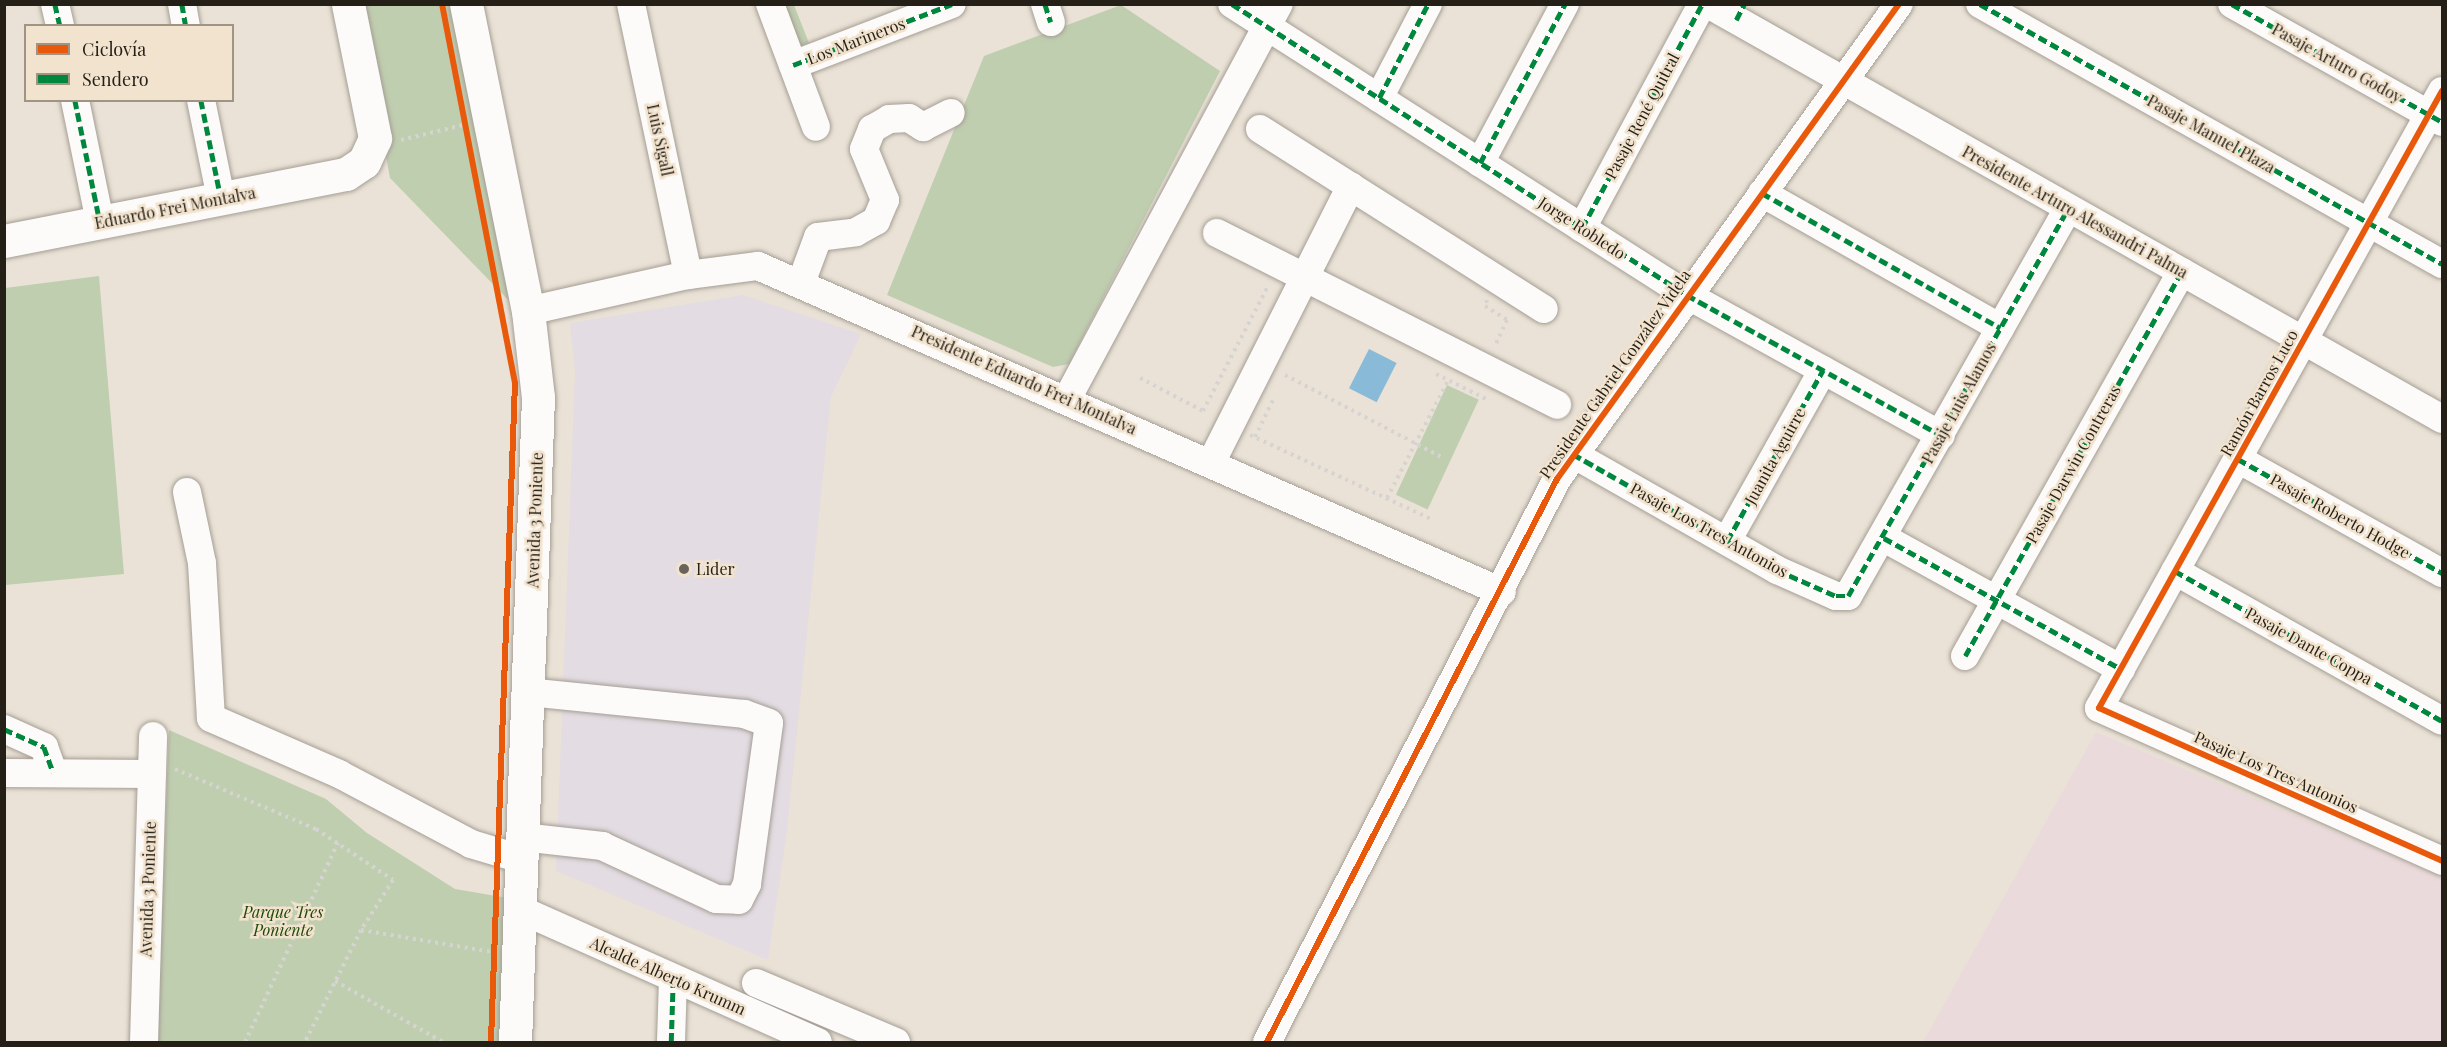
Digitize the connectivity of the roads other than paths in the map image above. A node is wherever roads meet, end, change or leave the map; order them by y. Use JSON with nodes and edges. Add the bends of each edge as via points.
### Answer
{"nodes":[{"id":1,"x":56,"y":4,"type":"edge"},
{"id":2,"x":182,"y":4,"type":"edge"},
{"id":3,"x":348,"y":4,"type":"edge"},
{"id":4,"x":466,"y":4,"type":"edge"},
{"id":5,"x":631,"y":4,"type":"edge"},
{"id":6,"x":770,"y":4,"type":"edge"},
{"id":7,"x":952,"y":4,"type":"edge"},
{"id":8,"x":1232,"y":4,"type":"edge"},
{"id":9,"x":1428,"y":4,"type":"edge"},
{"id":10,"x":1565,"y":4,"type":"edge"},
{"id":11,"x":1701,"y":4,"type":"edge"},
{"id":12,"x":1708,"y":4,"type":"edge"},
{"id":13,"x":1899,"y":4,"type":"edge"},
{"id":14,"x":1980,"y":4,"type":"edge"},
{"id":15,"x":2232,"y":4,"type":"edge"},
{"id":16,"x":1740,"y":12,"type":"edge"},
{"id":17,"x":1273,"y":16,"type":"edge"},
{"id":18,"x":60,"y":24,"type":"edge"},
{"id":19,"x":186,"y":24,"type":"edge"},
{"id":20,"x":793,"y":65,"type":"junction"},
{"id":21,"x":1843,"y":81,"type":"junction"},
{"id":22,"x":1379,"y":98,"type":"junction"},
{"id":23,"x":75,"y":102,"type":"edge"},
{"id":24,"x":201,"y":102,"type":"edge"},
{"id":25,"x":2438,"y":109,"type":"edge"},
{"id":26,"x":951,"y":113,"type":"dead end"},
{"id":27,"x":816,"y":127,"type":"dead end"},
{"id":28,"x":1260,"y":129,"type":"dead end"},
{"id":29,"x":1480,"y":163,"type":"junction"},
{"id":30,"x":1351,"y":186,"type":"junction"},
{"id":31,"x":1762,"y":193,"type":"junction"},
{"id":32,"x":221,"y":198,"type":"junction"},
{"id":33,"x":2068,"y":208,"type":"junction"},
{"id":34,"x":100,"y":222,"type":"junction"},
{"id":35,"x":2369,"y":223,"type":"junction"},
{"id":36,"x":1582,"y":228,"type":"junction"},
{"id":37,"x":1217,"y":233,"type":"dead end"},
{"id":38,"x":4,"y":241,"type":"edge"},
{"id":39,"x":2442,"y":264,"type":"edge"},
{"id":40,"x":2181,"y":272,"type":"junction"},
{"id":41,"x":688,"y":275,"type":"junction"},
{"id":42,"x":801,"y":283,"type":"junction"},
{"id":43,"x":1299,"y":288,"type":"junction"},
{"id":44,"x":1687,"y":295,"type":"junction"},
{"id":45,"x":1544,"y":309,"type":"dead end"},
{"id":46,"x":528,"y":311,"type":"junction"},
{"id":47,"x":2001,"y":328,"type":"junction"},
{"id":48,"x":2303,"y":340,"type":"junction"},
{"id":49,"x":1823,"y":370,"type":"junction"},
{"id":50,"x":1067,"y":399,"type":"junction"},
{"id":51,"x":1557,"y":405,"type":"dead end"},
{"id":52,"x":2442,"y":419,"type":"edge"},
{"id":53,"x":1941,"y":435,"type":"junction"},
{"id":54,"x":1572,"y":454,"type":"junction"},
{"id":55,"x":2238,"y":459,"type":"junction"},
{"id":56,"x":1211,"y":463,"type":"junction"},
{"id":57,"x":187,"y":492,"type":"dead end"},
{"id":58,"x":1884,"y":538,"type":"junction"},
{"id":59,"x":1727,"y":541,"type":"junction"},
{"id":60,"x":2175,"y":571,"type":"junction"},
{"id":61,"x":2442,"y":573,"type":"edge"},
{"id":62,"x":1502,"y":592,"type":"junction"},
{"id":63,"x":1848,"y":596,"type":"joint"},
{"id":64,"x":1997,"y":600,"type":"junction"},
{"id":65,"x":1965,"y":656,"type":"dead end"},
{"id":66,"x":2121,"y":669,"type":"junction"},
{"id":67,"x":528,"y":692,"type":"junction"},
{"id":68,"x":2099,"y":708,"type":"joint"},
{"id":69,"x":2442,"y":721,"type":"edge"},
{"id":70,"x":4,"y":729,"type":"edge"},
{"id":71,"x":53,"y":772,"type":"junction"},
{"id":72,"x":4,"y":773,"type":"edge"},
{"id":73,"x":521,"y":848,"type":"junction"},
{"id":74,"x":2442,"y":861,"type":"edge"},
{"id":75,"x":519,"y":909,"type":"junction"},
{"id":76,"x":674,"y":979,"type":"junction"},
{"id":77,"x":756,"y":983,"type":"dead end"},
{"id":78,"x":144,"y":1042,"type":"edge"},
{"id":79,"x":514,"y":1042,"type":"edge"},
{"id":80,"x":671,"y":1042,"type":"edge"},
{"id":81,"x":818,"y":1042,"type":"edge"},
{"id":82,"x":896,"y":1042,"type":"edge"},
{"id":83,"x":1267,"y":1042,"type":"edge"}],
"edges":[{"from":1,"to":18,"type":"street"},
{"from":2,"to":19,"type":"street"},
{"from":3,"to":32,"type":"main road","name":"Eduardo Frei Montalva","via":[[374,147],[364,162],[346,174]]},
{"from":4,"to":46,"type":"main road","name":"Avenida 3 Poniente"},
{"from":5,"to":41,"type":"street","name":"Luis Sigall"},
{"from":6,"to":20,"type":"street"},
{"from":7,"to":20,"type":"street","name":"Los Marineros"},
{"from":8,"to":17,"type":"street","name":"Jorge Robledo"},
{"from":9,"to":22,"type":"street"},
{"from":10,"to":29,"type":"street"},
{"from":11,"to":36,"type":"street","name":"Pasaje René Quitral"},
{"from":12,"to":16,"type":"street","name":"Presidente Arturo Alessandri Palma"},
{"from":13,"to":21,"type":"street","name":"Presidente Gabriel González Videla"},
{"from":14,"to":35,"type":"street","name":"Pasaje Manuel Plaza"},
{"from":15,"to":25,"type":"street","name":"Pasaje Arturo Godoy"},
{"from":16,"to":21,"type":"street","name":"Presidente Arturo Alessandri Palma"},
{"from":17,"to":22,"type":"street","name":"Jorge Robledo"},
{"from":17,"to":50,"type":"street"},
{"from":20,"to":27,"type":"street"},
{"from":21,"to":31,"type":"street","name":"Presidente Gabriel González Videla"},
{"from":21,"to":33,"type":"street","name":"Presidente Arturo Alessandri Palma"},
{"from":22,"to":29,"type":"street","name":"Jorge Robledo"},
{"from":23,"to":34,"type":"street"},
{"from":24,"to":32,"type":"street"},
{"from":25,"to":35,"type":"street","name":"Ramón Barros Luco"},
{"from":26,"to":42,"type":"street","via":[[923,127],[909,118],[889,118],[872,129],[864,149],[885,200],[876,221],[856,232],[818,237]]},
{"from":28,"to":30,"type":"street"},
{"from":29,"to":36,"type":"street","name":"Jorge Robledo"},
{"from":30,"to":43,"type":"street"},
{"from":30,"to":45,"type":"street"},
{"from":31,"to":44,"type":"street","name":"Presidente Gabriel González Videla"},
{"from":31,"to":47,"type":"street"},
{"from":32,"to":34,"type":"main road","name":"Eduardo Frei Montalva"},
{"from":33,"to":40,"type":"street","name":"Presidente Arturo Alessandri Palma"},
{"from":33,"to":47,"type":"street","name":"Pasaje Luis Alamos"},
{"from":34,"to":38,"type":"main road","name":"Eduardo Frei Montalva"},
{"from":35,"to":39,"type":"street","name":"Pasaje Manuel Plaza"},
{"from":35,"to":48,"type":"street","name":"Ramón Barros Luco"},
{"from":36,"to":44,"type":"street","name":"Jorge Robledo"},
{"from":37,"to":43,"type":"street"},
{"from":40,"to":48,"type":"street","name":"Presidente Arturo Alessandri Palma"},
{"from":40,"to":64,"type":"street","name":"Pasaje Darwin Contreras"},
{"from":41,"to":42,"type":"street","name":"Presidente Eduardo Frei Montalva","via":[[748,266]]},
{"from":41,"to":46,"type":"street","name":"Presidente Eduardo Frei Montalva"},
{"from":42,"to":50,"type":"street","name":"Presidente Eduardo Frei Montalva"},
{"from":43,"to":51,"type":"street","via":[[1455,368]]},
{"from":43,"to":56,"type":"street"},
{"from":44,"to":49,"type":"street","name":"Jorge Robledo"},
{"from":44,"to":54,"type":"street","name":"Presidente Gabriel González Videla"},
{"from":46,"to":67,"type":"main road","name":"Avenida 3 Poniente","via":[[538,418]]},
{"from":47,"to":53,"type":"street","name":"Pasaje Luis Alamos"},
{"from":48,"to":52,"type":"street","name":"Presidente Arturo Alessandri Palma"},
{"from":48,"to":55,"type":"street","name":"Ramón Barros Luco"},
{"from":49,"to":53,"type":"street","name":"Jorge Robledo"},
{"from":49,"to":59,"type":"street","name":"Juanita Aguirre"},
{"from":50,"to":56,"type":"street","name":"Presidente Eduardo Frei Montalva"},
{"from":53,"to":58,"type":"street","name":"Pasaje Luis Alamos"},
{"from":54,"to":59,"type":"street","name":"Pasaje Los Tres Antonios"},
{"from":54,"to":62,"type":"street","name":"Presidente Gabriel González Videla","via":[[1543,501]]},
{"from":55,"to":60,"type":"street","name":"Ramón Barros Luco"},
{"from":55,"to":61,"type":"street","name":"Pasaje Roberto Hodge"},
{"from":56,"to":62,"type":"street","name":"Presidente Eduardo Frei Montalva"},
{"from":57,"to":73,"type":"street","via":[[202,563],[211,718],[339,774],[471,844]]},
{"from":58,"to":63,"type":"street","name":"Pasaje Luis Alamos"},
{"from":58,"to":64,"type":"street"},
{"from":59,"to":63,"type":"street","name":"Pasaje Los Tres Antonios","via":[[1788,575]]},
{"from":60,"to":66,"type":"street","name":"Ramón Barros Luco"},
{"from":60,"to":69,"type":"street","name":"Pasaje Dante Coppa"},
{"from":62,"to":83,"type":"street","name":"Presidente Gabriel González Videla"},
{"from":64,"to":65,"type":"street","name":"Pasaje Darwin Contreras"},
{"from":64,"to":66,"type":"street"},
{"from":66,"to":68,"type":"street","name":"Ramón Barros Luco"},
{"from":67,"to":73,"type":"main road","name":"Avenida 3 Poniente"},
{"from":67,"to":73,"type":"street","via":[[744,714],[769,723],[747,884],[739,900],[716,899],[602,846]]},
{"from":68,"to":74,"type":"street","name":"Pasaje Los Tres Antonios"},
{"from":70,"to":71,"type":"street","via":[[44,747]]},
{"from":71,"to":72,"type":"street"},
{"from":71,"to":78,"type":"street","name":"Avenida 3 Poniente","via":[[152,758]]},
{"from":73,"to":75,"type":"main road","name":"Avenida 3 Poniente"},
{"from":75,"to":76,"type":"street","name":"Alcalde Alberto Krumm"},
{"from":75,"to":79,"type":"main road","name":"Avenida 3 Poniente"},
{"from":76,"to":80,"type":"street"},
{"from":76,"to":81,"type":"street","name":"Alcalde Alberto Krumm"},
{"from":77,"to":82,"type":"street"}]}
